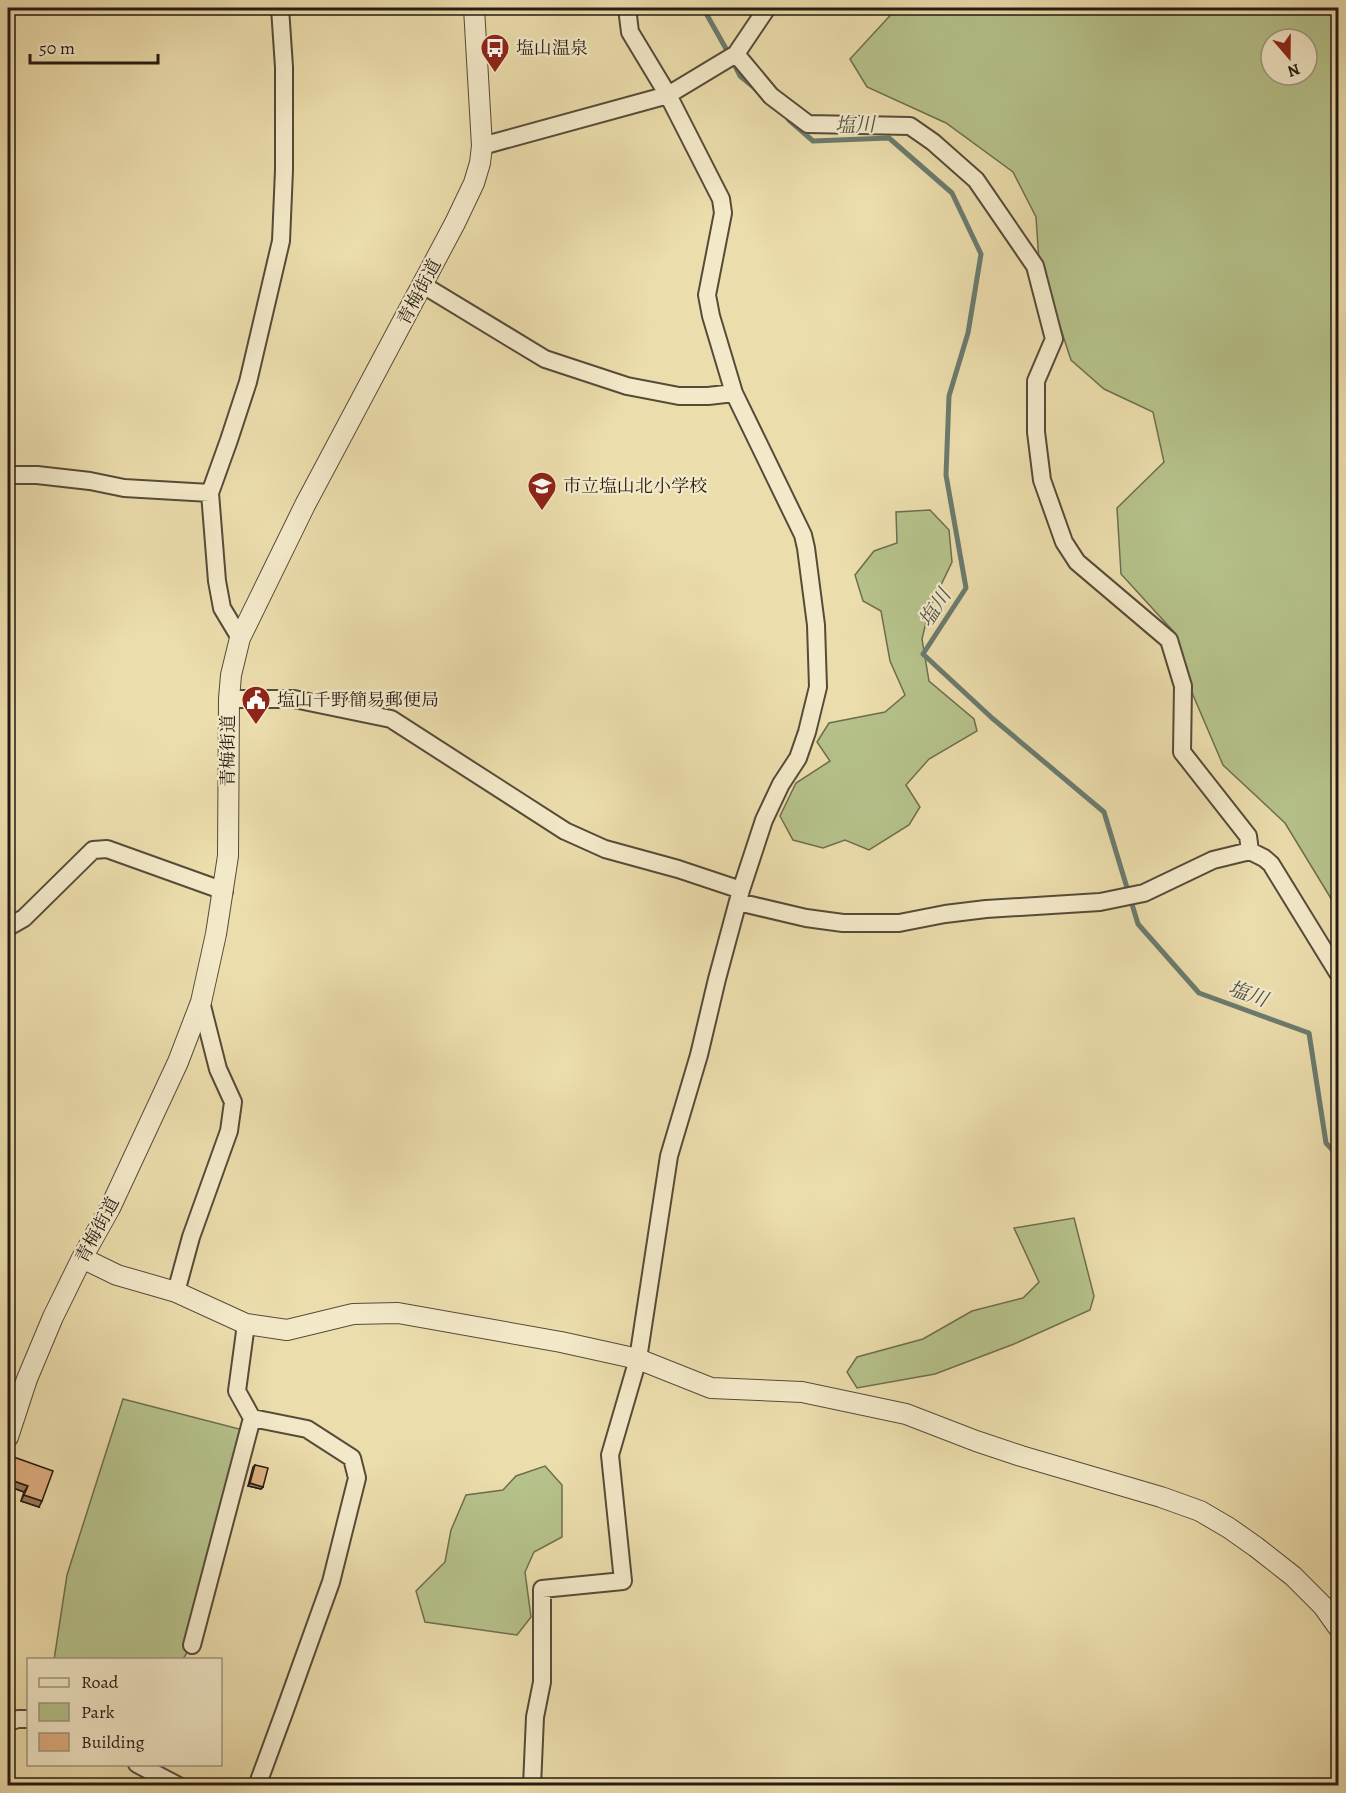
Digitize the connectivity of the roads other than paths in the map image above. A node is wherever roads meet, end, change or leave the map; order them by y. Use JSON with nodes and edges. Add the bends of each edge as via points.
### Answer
{"nodes":[{"id":1,"x":280,"y":8,"type":"edge"},
{"id":2,"x":474,"y":8,"type":"edge"},
{"id":3,"x":627,"y":8,"type":"edge"},
{"id":4,"x":767,"y":8,"type":"edge"},
{"id":5,"x":736,"y":55,"type":"junction"},
{"id":6,"x":668,"y":95,"type":"junction"},
{"id":7,"x":482,"y":146,"type":"junction"},
{"id":8,"x":423,"y":285,"type":"junction"},
{"id":9,"x":734,"y":393,"type":"junction"},
{"id":10,"x":8,"y":475,"type":"edge"},
{"id":11,"x":210,"y":493,"type":"junction"},
{"id":12,"x":240,"y":638,"type":"junction"},
{"id":13,"x":229,"y":699,"type":"junction"},
{"id":14,"x":1250,"y":852,"type":"junction"},
{"id":15,"x":224,"y":891,"type":"junction"},
{"id":16,"x":740,"y":896,"type":"junction"},
{"id":17,"x":8,"y":925,"type":"edge"},
{"id":18,"x":1338,"y":973,"type":"edge"},
{"id":19,"x":201,"y":1002,"type":"junction"},
{"id":20,"x":82,"y":1258,"type":"junction"},
{"id":21,"x":176,"y":1292,"type":"junction"},
{"id":22,"x":246,"y":1324,"type":"junction"},
{"id":23,"x":638,"y":1359,"type":"junction"},
{"id":24,"x":252,"y":1418,"type":"junction"},
{"id":25,"x":8,"y":1437,"type":"edge"},
{"id":26,"x":1338,"y":1627,"type":"edge"},
{"id":27,"x":192,"y":1645,"type":"dead end"},
{"id":28,"x":27,"y":1719,"type":"edge"},
{"id":29,"x":8,"y":1722,"type":"edge"},
{"id":30,"x":141,"y":1766,"type":"edge"},
{"id":31,"x":179,"y":1785,"type":"edge"},
{"id":32,"x":257,"y":1785,"type":"edge"},
{"id":33,"x":532,"y":1785,"type":"edge"}],
"edges":[{"from":1,"to":11,"type":"street","via":[[285,170],[282,241],[248,382]]},
{"from":2,"to":7,"type":"street","name":"青梅街道"},
{"from":3,"to":6,"type":"street","via":[[630,32]]},
{"from":4,"to":5,"type":"street"},
{"from":5,"to":6,"type":"street"},
{"from":5,"to":14,"type":"street","via":[[771,96],[808,124],[910,126],[933,142],[976,180],[1035,266],[1054,339],[1036,381],[1036,432],[1042,480],[1064,542],[1077,562],[1169,640],[1183,686],[1182,752],[1248,836]]},
{"from":6,"to":7,"type":"street"},
{"from":6,"to":9,"type":"street","via":[[721,199],[723,213],[707,295]]},
{"from":7,"to":8,"type":"street","name":"青梅街道","via":[[474,183]]},
{"from":8,"to":9,"type":"street","via":[[545,359],[627,386],[679,396]]},
{"from":8,"to":12,"type":"street","name":"青梅街道","via":[[305,505]]},
{"from":9,"to":16,"type":"street","via":[[803,535],[816,624],[818,687],[798,758],[764,820]]},
{"from":10,"to":11,"type":"street"},
{"from":11,"to":12,"type":"street","via":[[222,608]]},
{"from":12,"to":13,"type":"street","name":"青梅街道"},
{"from":13,"to":15,"type":"street","name":"青梅街道","via":[[228,856]]},
{"from":13,"to":16,"type":"street","via":[[294,699],[391,719],[565,831],[605,849],[678,869]]},
{"from":14,"to":16,"type":"street","via":[[1213,860],[1144,893],[1100,902],[986,909],[899,923],[843,923],[806,918]]},
{"from":14,"to":18,"type":"street","via":[[1271,864]]},
{"from":15,"to":17,"type":"street","via":[[107,849],[93,850],[24,918]]},
{"from":15,"to":19,"type":"street","name":"青梅街道"},
{"from":16,"to":23,"type":"street","via":[[669,1156]]},
{"from":19,"to":20,"type":"street","name":"青梅街道","via":[[178,1062],[110,1208]]},
{"from":19,"to":21,"type":"street","via":[[218,1069],[232,1102],[229,1131]]},
{"from":20,"to":21,"type":"street","via":[[117,1275]]},
{"from":20,"to":25,"type":"street","name":"青梅街道","via":[[52,1317]]},
{"from":21,"to":22,"type":"street"},
{"from":22,"to":23,"type":"street","via":[[287,1330],[353,1314],[399,1313]]},
{"from":22,"to":24,"type":"street","via":[[237,1391]]},
{"from":23,"to":26,"type":"street","via":[[711,1388],[802,1392],[906,1414],[1021,1456],[1200,1511],[1293,1576]]},
{"from":23,"to":33,"type":"street","via":[[610,1455],[623,1581],[543,1589],[542,1682],[535,1717]]},
{"from":24,"to":27,"type":"street"},
{"from":24,"to":32,"type":"street","via":[[307,1429],[352,1458],[357,1478],[331,1582]]},
{"from":28,"to":29,"type":"street"},
{"from":30,"to":31,"type":"street"}]}
